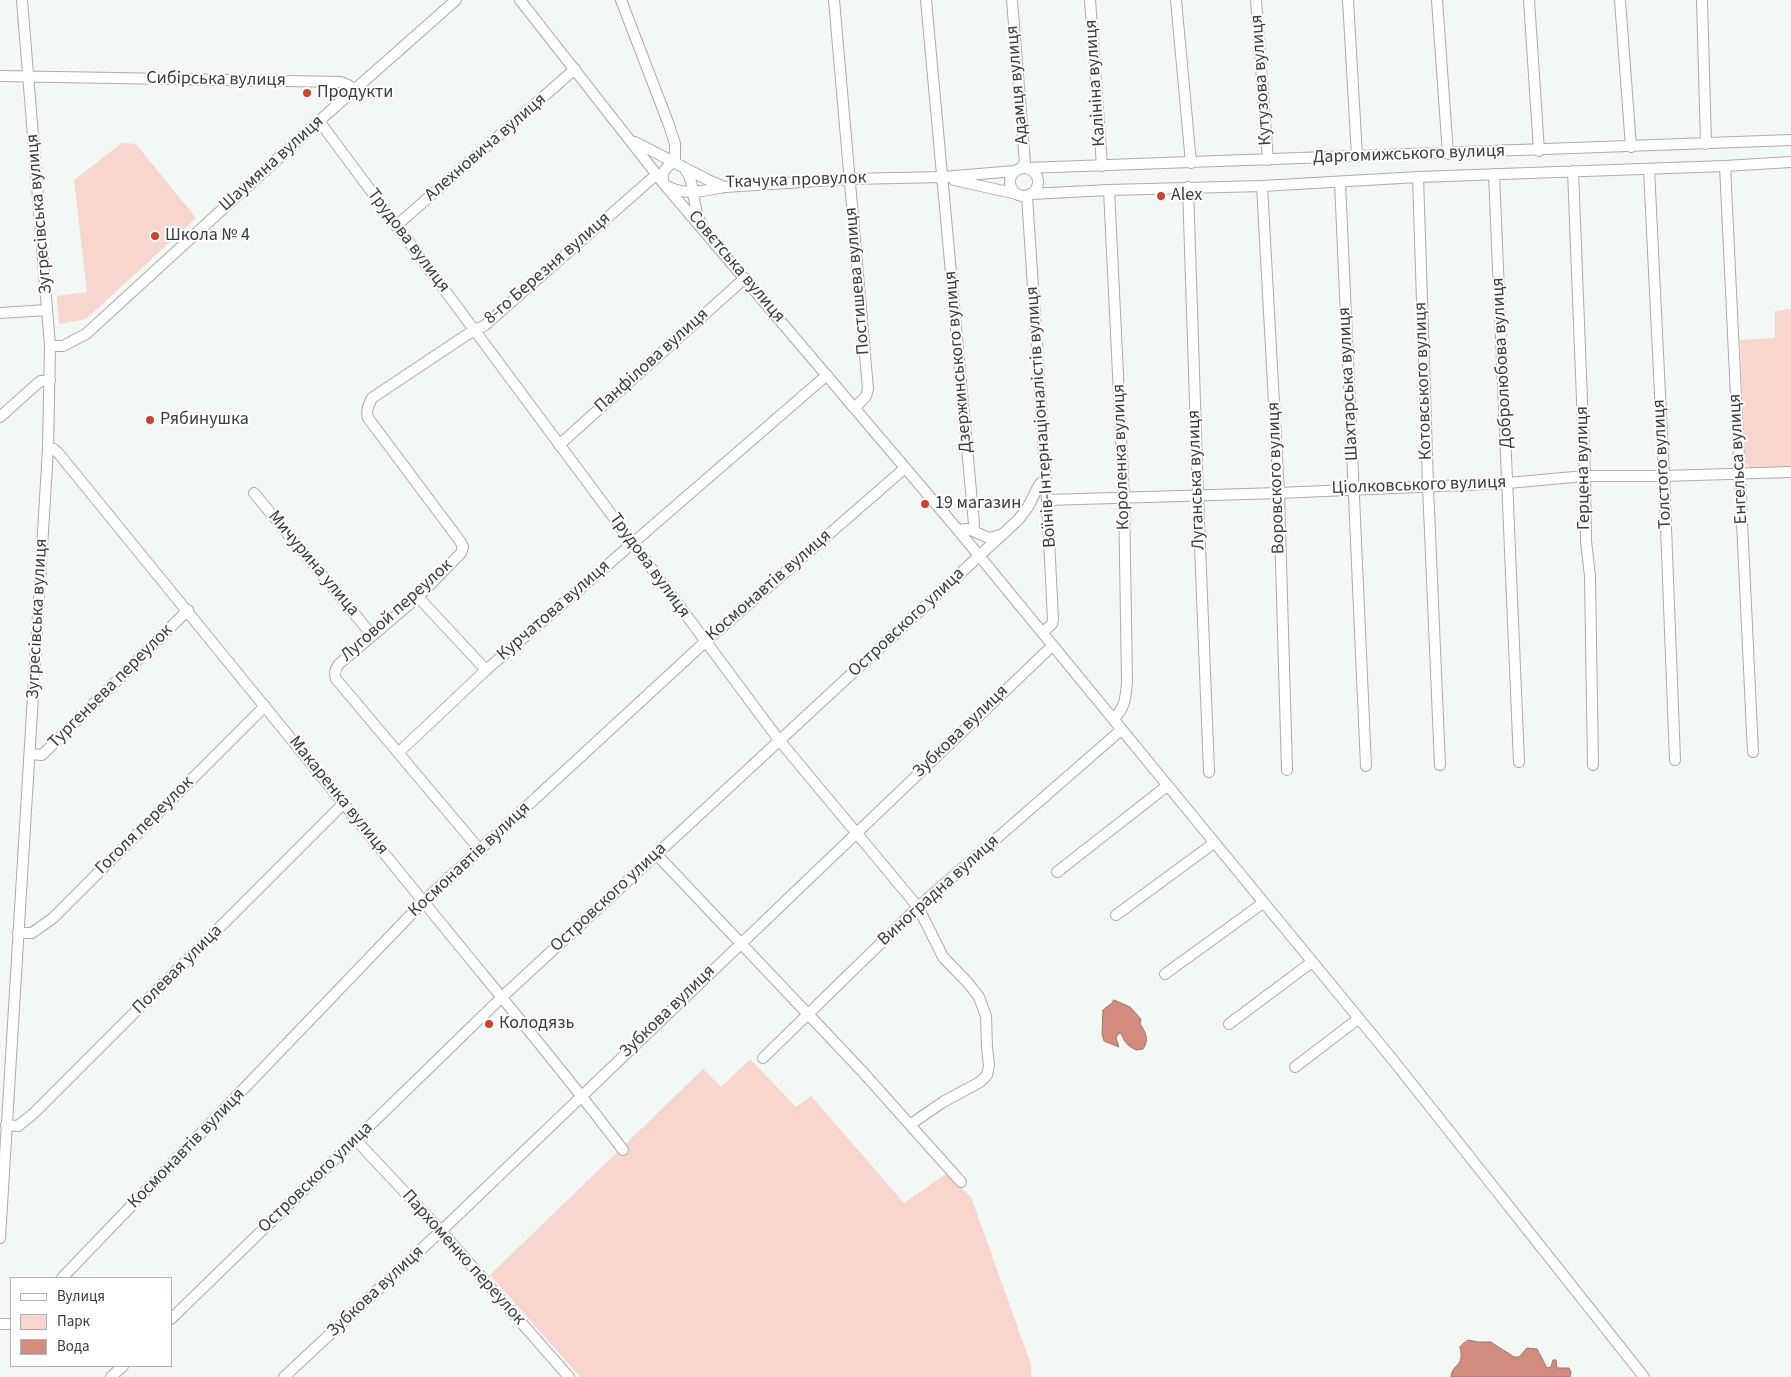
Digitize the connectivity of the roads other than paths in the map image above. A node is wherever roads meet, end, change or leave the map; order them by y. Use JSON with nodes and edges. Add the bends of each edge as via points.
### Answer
{"nodes":[{"id":1,"x":22,"y":0,"type":"edge"},
{"id":2,"x":456,"y":0,"type":"edge"},
{"id":3,"x":520,"y":0,"type":"edge"},
{"id":4,"x":621,"y":0,"type":"edge"},
{"id":5,"x":834,"y":0,"type":"edge"},
{"id":6,"x":926,"y":0,"type":"edge"},
{"id":7,"x":1012,"y":0,"type":"edge"},
{"id":8,"x":1090,"y":0,"type":"edge"},
{"id":9,"x":1176,"y":0,"type":"edge"},
{"id":10,"x":1256,"y":0,"type":"edge"},
{"id":11,"x":1348,"y":0,"type":"edge"},
{"id":12,"x":1437,"y":0,"type":"edge"},
{"id":13,"x":1529,"y":0,"type":"edge"},
{"id":14,"x":1620,"y":0,"type":"edge"},
{"id":15,"x":1702,"y":0,"type":"edge"},
{"id":16,"x":575,"y":69,"type":"junction"},
{"id":17,"x":0,"y":76,"type":"edge"},
{"id":18,"x":29,"y":77,"type":"junction"},
{"id":19,"x":354,"y":90,"type":"junction"},
{"id":20,"x":319,"y":121,"type":"junction"},
{"id":21,"x":631,"y":140,"type":"junction"},
{"id":22,"x":1791,"y":140,"type":"edge"},
{"id":23,"x":1706,"y":144,"type":"junction"},
{"id":24,"x":1631,"y":147,"type":"junction"},
{"id":25,"x":1540,"y":150,"type":"junction"},
{"id":26,"x":1448,"y":154,"type":"junction"},
{"id":27,"x":1357,"y":156,"type":"junction"},
{"id":28,"x":1268,"y":160,"type":"junction"},
{"id":29,"x":673,"y":162,"type":"junction"},
{"id":30,"x":1791,"y":162,"type":"edge"},
{"id":31,"x":1191,"y":163,"type":"junction"},
{"id":32,"x":1102,"y":166,"type":"junction"},
{"id":33,"x":1726,"y":166,"type":"junction"},
{"id":34,"x":684,"y":168,"type":"junction"},
{"id":35,"x":1649,"y":168,"type":"junction"},
{"id":36,"x":1021,"y":170,"type":"junction"},
{"id":37,"x":1573,"y":171,"type":"junction"},
{"id":38,"x":657,"y":174,"type":"junction"},
{"id":39,"x":1494,"y":174,"type":"junction"},
{"id":40,"x":943,"y":177,"type":"junction"},
{"id":41,"x":1418,"y":177,"type":"junction"},
{"id":42,"x":849,"y":180,"type":"junction"},
{"id":43,"x":1340,"y":182,"type":"junction"},
{"id":44,"x":664,"y":184,"type":"junction"},
{"id":45,"x":1262,"y":186,"type":"junction"},
{"id":46,"x":725,"y":187,"type":"junction"},
{"id":47,"x":1188,"y":187,"type":"junction"},
{"id":48,"x":1109,"y":190,"type":"junction"},
{"id":49,"x":693,"y":192,"type":"junction"},
{"id":50,"x":1025,"y":195,"type":"junction"},
{"id":51,"x":396,"y":226,"type":"junction"},
{"id":52,"x":702,"y":228,"type":"junction"},
{"id":53,"x":745,"y":278,"type":"junction"},
{"id":54,"x":47,"y":310,"type":"junction"},
{"id":55,"x":0,"y":313,"type":"edge"},
{"id":56,"x":474,"y":330,"type":"junction"},
{"id":57,"x":50,"y":346,"type":"junction"},
{"id":58,"x":827,"y":375,"type":"junction"},
{"id":59,"x":50,"y":380,"type":"junction"},
{"id":60,"x":855,"y":408,"type":"junction"},
{"id":61,"x":0,"y":418,"type":"edge"},
{"id":62,"x":559,"y":445,"type":"junction"},
{"id":63,"x":48,"y":449,"type":"junction"},
{"id":64,"x":905,"y":468,"type":"junction"},
{"id":65,"x":1791,"y":472,"type":"edge"},
{"id":66,"x":1740,"y":474,"type":"junction"},
{"id":67,"x":1585,"y":476,"type":"junction"},
{"id":68,"x":1664,"y":476,"type":"junction"},
{"id":69,"x":1046,"y":478,"type":"junction"},
{"id":70,"x":1508,"y":483,"type":"junction"},
{"id":71,"x":418,"y":485,"type":"joint"},
{"id":72,"x":1428,"y":486,"type":"junction"},
{"id":73,"x":1354,"y":488,"type":"junction"},
{"id":74,"x":254,"y":493,"type":"dead end"},
{"id":75,"x":1279,"y":493,"type":"junction"},
{"id":76,"x":1198,"y":495,"type":"junction"},
{"id":77,"x":1124,"y":496,"type":"junction"},
{"id":78,"x":1047,"y":500,"type":"junction"},
{"id":79,"x":958,"y":530,"type":"junction"},
{"id":80,"x":973,"y":531,"type":"junction"},
{"id":81,"x":1004,"y":533,"type":"junction"},
{"id":82,"x":632,"y":542,"type":"junction"},
{"id":83,"x":979,"y":556,"type":"junction"},
{"id":84,"x":956,"y":578,"type":"junction"},
{"id":85,"x":418,"y":597,"type":"junction"},
{"id":86,"x":188,"y":610,"type":"junction"},
{"id":87,"x":1042,"y":633,"type":"junction"},
{"id":88,"x":372,"y":635,"type":"junction"},
{"id":89,"x":705,"y":642,"type":"junction"},
{"id":90,"x":1052,"y":646,"type":"junction"},
{"id":91,"x":486,"y":670,"type":"junction"},
{"id":92,"x":265,"y":706,"type":"junction"},
{"id":93,"x":1113,"y":720,"type":"junction"},
{"id":94,"x":1121,"y":730,"type":"junction"},
{"id":95,"x":779,"y":740,"type":"junction"},
{"id":96,"x":1754,"y":752,"type":"dead end"},
{"id":97,"x":398,"y":753,"type":"junction"},
{"id":98,"x":30,"y":754,"type":"junction"},
{"id":99,"x":1675,"y":760,"type":"dead end"},
{"id":100,"x":1519,"y":762,"type":"dead end"},
{"id":101,"x":1593,"y":764,"type":"dead end"},
{"id":102,"x":1440,"y":765,"type":"dead end"},
{"id":103,"x":1366,"y":766,"type":"dead end"},
{"id":104,"x":1287,"y":770,"type":"dead end"},
{"id":105,"x":1209,"y":772,"type":"dead end"},
{"id":106,"x":1167,"y":786,"type":"junction"},
{"id":107,"x":344,"y":803,"type":"junction"},
{"id":108,"x":855,"y":833,"type":"junction"},
{"id":109,"x":1214,"y":843,"type":"junction"},
{"id":110,"x":480,"y":850,"type":"junction"},
{"id":111,"x":657,"y":854,"type":"junction"},
{"id":112,"x":1057,"y":872,"type":"dead end"},
{"id":113,"x":423,"y":902,"type":"junction"},
{"id":114,"x":1263,"y":902,"type":"junction"},
{"id":115,"x":918,"y":907,"type":"junction"},
{"id":116,"x":1116,"y":915,"type":"dead end"},
{"id":117,"x":18,"y":933,"type":"junction"},
{"id":118,"x":740,"y":943,"type":"junction"},
{"id":119,"x":1312,"y":962,"type":"junction"},
{"id":120,"x":1164,"y":974,"type":"dead end"},
{"id":121,"x":502,"y":997,"type":"junction"},
{"id":122,"x":809,"y":1014,"type":"junction"},
{"id":123,"x":1358,"y":1019,"type":"junction"},
{"id":124,"x":1229,"y":1024,"type":"dead end"},
{"id":125,"x":0,"y":1032,"type":"edge"},
{"id":126,"x":12,"y":1033,"type":"junction"},
{"id":127,"x":763,"y":1058,"type":"dead end"},
{"id":128,"x":1295,"y":1068,"type":"dead end"},
{"id":129,"x":582,"y":1095,"type":"junction"},
{"id":130,"x":911,"y":1124,"type":"junction"},
{"id":131,"x":6,"y":1125,"type":"junction"},
{"id":132,"x":356,"y":1140,"type":"junction"},
{"id":133,"x":623,"y":1150,"type":"dead end"},
{"id":134,"x":961,"y":1182,"type":"dead end"},
{"id":135,"x":441,"y":1231,"type":"junction"},
{"id":136,"x":0,"y":1238,"type":"edge"},
{"id":137,"x":63,"y":1277,"type":"edge"},
{"id":138,"x":172,"y":1318,"type":"edge"},
{"id":139,"x":122,"y":1367,"type":"edge"},
{"id":140,"x":112,"y":1377,"type":"edge"},
{"id":141,"x":284,"y":1377,"type":"edge"},
{"id":142,"x":569,"y":1377,"type":"edge"},
{"id":143,"x":1644,"y":1377,"type":"edge"}],
"edges":[{"from":1,"to":18,"type":"street","name":"Зугресівська вулиця"},
{"from":2,"to":19,"type":"street"},
{"from":3,"to":16,"type":"street","name":"Совєтська вулиця"},
{"from":4,"to":29,"type":"street","via":[[669,124],[675,153]]},
{"from":5,"to":42,"type":"street","name":"Постишева вулиця"},
{"from":6,"to":40,"type":"street","name":"Дзержинського вулиця"},
{"from":7,"to":36,"type":"street","name":"Адамця вулиця","via":[[1025,163]]},
{"from":8,"to":32,"type":"street","name":"Калініна вулиця"},
{"from":9,"to":31,"type":"street"},
{"from":10,"to":28,"type":"street","name":"Кутузова вулиця"},
{"from":11,"to":27,"type":"street"},
{"from":12,"to":26,"type":"street"},
{"from":13,"to":25,"type":"street"},
{"from":14,"to":24,"type":"street"},
{"from":15,"to":23,"type":"street"},
{"from":16,"to":21,"type":"street","name":"Совєтська вулиця"},
{"from":16,"to":51,"type":"street","name":"Алехновича вулиця"},
{"from":17,"to":18,"type":"street","name":"Сибірська вулиця"},
{"from":18,"to":19,"type":"street","name":"Сибірська вулиця","via":[[341,82]]},
{"from":18,"to":54,"type":"street","name":"Зугресівська вулиця"},
{"from":19,"to":20,"type":"street","name":"Шаумяна вулиця"},
{"from":20,"to":51,"type":"street","name":"Трудова вулиця"},
{"from":20,"to":57,"type":"street","name":"Шаумяна вулиця","via":[[86,334],[63,346]]},
{"from":21,"to":29,"type":"street","name":"Ткачука провулок"},
{"from":21,"to":38,"type":"street","name":"Совєтська вулиця"},
{"from":22,"to":23,"type":"street","name":"Даргомижського вулиця"},
{"from":23,"to":24,"type":"street","name":"Даргомижського вулиця"},
{"from":24,"to":25,"type":"street","name":"Даргомижського вулиця"},
{"from":25,"to":26,"type":"street","name":"Даргомижського вулиця"},
{"from":26,"to":27,"type":"street","name":"Даргомижського вулиця"},
{"from":27,"to":28,"type":"street","name":"Даргомижського вулиця"},
{"from":28,"to":31,"type":"street","name":"Даргомижського вулиця"},
{"from":29,"to":34,"type":"street","name":"Ткачука провулок"},
{"from":29,"to":44,"type":"street","via":[[663,171]]},
{"from":30,"to":33,"type":"street","name":"Даргомижського вулиця"},
{"from":31,"to":32,"type":"street","name":"Даргомижського вулиця"},
{"from":32,"to":36,"type":"street","name":"Даргомижського вулиця"},
{"from":33,"to":35,"type":"street","name":"Даргомижського вулиця"},
{"from":33,"to":66,"type":"street","name":"Енгельса вулиця"},
{"from":34,"to":46,"type":"street","name":"Ткачука провулок"},
{"from":34,"to":49,"type":"street"},
{"from":35,"to":37,"type":"street","name":"Даргомижського вулиця"},
{"from":35,"to":68,"type":"street","name":"Толстого вулиця"},
{"from":36,"to":40,"type":"street","name":"Даргомижського вулиця"},
{"from":36,"to":50,"type":"street","via":[[1010,183],[1014,191]]},
{"from":36,"to":50,"type":"street","via":[[1034,172],[1038,180],[1036,188]]},
{"from":37,"to":39,"type":"street","name":"Даргомижського вулиця"},
{"from":37,"to":67,"type":"street","name":"Герцена вулиця"},
{"from":38,"to":44,"type":"street","name":"Совєтська вулиця"},
{"from":38,"to":56,"type":"street","name":"8-го Березня вулиця","via":[[484,326]]},
{"from":39,"to":41,"type":"street","name":"Даргомижського вулиця"},
{"from":39,"to":70,"type":"street","name":"Добролюбова вулиця"},
{"from":40,"to":42,"type":"street","name":"Ткачука провулок"},
{"from":40,"to":50,"type":"street","name":"Даргомижського вулиця"},
{"from":40,"to":80,"type":"street","name":"Дзержинського вулиця"},
{"from":41,"to":43,"type":"street","name":"Даргомижського вулиця"},
{"from":41,"to":72,"type":"street","name":"Котовського вулиця"},
{"from":42,"to":46,"type":"street","name":"Ткачука провулок"},
{"from":42,"to":60,"type":"street","name":"Постишева вулиця","via":[[868,389]]},
{"from":43,"to":45,"type":"street","name":"Даргомижського вулиця"},
{"from":43,"to":73,"type":"street","name":"Шахтарська вулиця"},
{"from":44,"to":49,"type":"street","via":[[676,191]]},
{"from":44,"to":52,"type":"street","name":"Совєтська вулиця"},
{"from":45,"to":47,"type":"street","name":"Даргомижського вулиця"},
{"from":45,"to":75,"type":"street","name":"Воровского вулиця"},
{"from":46,"to":49,"type":"street"},
{"from":47,"to":48,"type":"street","name":"Даргомижського вулиця"},
{"from":47,"to":76,"type":"street","name":"Луганська вулиця"},
{"from":48,"to":50,"type":"street","name":"Даргомижського вулиця"},
{"from":48,"to":77,"type":"street","name":"Короленка вулиця"},
{"from":49,"to":52,"type":"street"},
{"from":50,"to":69,"type":"street","name":"Воїнів-Інтернаціоналістів вулиця"},
{"from":51,"to":56,"type":"street","name":"Трудова вулиця"},
{"from":52,"to":53,"type":"street","name":"Совєтська вулиця"},
{"from":53,"to":58,"type":"street","name":"Совєтська вулиця"},
{"from":53,"to":62,"type":"street","name":"Панфілова вулиця"},
{"from":54,"to":55,"type":"street"},
{"from":54,"to":57,"type":"street","name":"Зугресівська вулиця"},
{"from":56,"to":62,"type":"street","name":"Трудова вулиця"},
{"from":56,"to":71,"type":"street","name":"8-го Березня вулиця","via":[[372,398],[368,407],[368,418]]},
{"from":57,"to":59,"type":"street","name":"Зугресівська вулиця"},
{"from":58,"to":60,"type":"street","name":"Совєтська вулиця"},
{"from":58,"to":82,"type":"street","name":"Курчатова вулиця"},
{"from":59,"to":61,"type":"street","via":[[38,383]]},
{"from":59,"to":63,"type":"street","name":"Зугресівська вулиця"},
{"from":60,"to":64,"type":"street","name":"Совєтська вулиця"},
{"from":62,"to":82,"type":"street","name":"Трудова вулиця"},
{"from":63,"to":86,"type":"street","name":"Макаренка вулиця","via":[[59,454]]},
{"from":63,"to":98,"type":"street","name":"Зугресівська вулиця"},
{"from":64,"to":79,"type":"street","name":"Совєтська вулиця"},
{"from":64,"to":89,"type":"street","name":"Космонавтів вулиця"},
{"from":65,"to":66,"type":"street","name":"Ціолковського вулиця"},
{"from":66,"to":68,"type":"street","name":"Ціолковського вулиця"},
{"from":66,"to":96,"type":"street","name":"Енгельса вулиця"},
{"from":67,"to":68,"type":"street","name":"Ціолковського вулиця"},
{"from":67,"to":70,"type":"street","name":"Ціолковського вулиця"},
{"from":67,"to":101,"type":"street","name":"Герцена вулиця"},
{"from":68,"to":99,"type":"street","name":"Толстого вулиця"},
{"from":69,"to":78,"type":"street","name":"Воїнів-Інтернаціоналістів вулиця"},
{"from":69,"to":81,"type":"street","name":"Островского улица","via":[[1028,507]]},
{"from":70,"to":72,"type":"street","name":"Ціолковського вулиця"},
{"from":70,"to":100,"type":"street","name":"Добролюбова вулиця"},
{"from":71,"to":85,"type":"street","name":"Луговой переулок","via":[[463,547]]},
{"from":72,"to":73,"type":"street","name":"Ціолковського вулиця"},
{"from":72,"to":102,"type":"street","name":"Котовського вулиця"},
{"from":73,"to":75,"type":"street","name":"Ціолковського вулиця"},
{"from":73,"to":103,"type":"street","name":"Шахтарська вулиця"},
{"from":74,"to":88,"type":"street","name":"Мичурина улица"},
{"from":75,"to":76,"type":"street","name":"Ціолковського вулиця"},
{"from":75,"to":104,"type":"street","name":"Воровского вулиця"},
{"from":76,"to":77,"type":"street","name":"Ціолковського вулиця"},
{"from":76,"to":105,"type":"street","name":"Луганська вулиця"},
{"from":77,"to":78,"type":"street","name":"Ціолковського вулиця"},
{"from":77,"to":93,"type":"street","name":"Короленка вулиця","via":[[1127,681],[1125,703]]},
{"from":78,"to":87,"type":"street","name":"Воїнів-Інтернаціоналістів вулиця","via":[[1053,619]]},
{"from":79,"to":80,"type":"street"},
{"from":79,"to":83,"type":"street","name":"Совєтська вулиця"},
{"from":79,"to":84,"type":"street","via":[[967,558]]},
{"from":80,"to":81,"type":"street","via":[[989,538]]},
{"from":81,"to":83,"type":"street","name":"Островского улица"},
{"from":82,"to":89,"type":"street","name":"Трудова вулиця"},
{"from":82,"to":91,"type":"street","name":"Курчатова вулиця"},
{"from":83,"to":84,"type":"street","name":"Островского улица"},
{"from":83,"to":87,"type":"street","name":"Совєтська вулиця"},
{"from":84,"to":95,"type":"street","name":"Островского улица"},
{"from":85,"to":88,"type":"street","name":"Луговой переулок"},
{"from":85,"to":91,"type":"street"},
{"from":86,"to":92,"type":"street","name":"Макаренка вулиця"},
{"from":86,"to":98,"type":"street","name":"Тургеньева переулок","via":[[42,755]]},
{"from":87,"to":90,"type":"street","name":"Совєтська вулиця"},
{"from":88,"to":97,"type":"street","name":"Луговой переулок","via":[[334,671]]},
{"from":89,"to":95,"type":"street","name":"Трудова вулиця"},
{"from":89,"to":110,"type":"street","name":"Космонавтів вулиця"},
{"from":90,"to":93,"type":"street","name":"Совєтська вулиця"},
{"from":90,"to":108,"type":"street","name":"Зубкова вулиця"},
{"from":91,"to":97,"type":"street","name":"Курчатова вулиця"},
{"from":92,"to":107,"type":"street","name":"Макаренка вулиця"},
{"from":92,"to":117,"type":"street","name":"Гоголя переулок","via":[[53,918],[32,933]]},
{"from":93,"to":94,"type":"street","name":"Совєтська вулиця"},
{"from":94,"to":106,"type":"street","name":"Совєтська вулиця"},
{"from":94,"to":115,"type":"street","name":"Виноградна вулиця"},
{"from":95,"to":108,"type":"street","name":"Трудова вулиця"},
{"from":95,"to":111,"type":"street","name":"Островского улица"},
{"from":97,"to":110,"type":"street","name":"Луговой переулок"},
{"from":98,"to":117,"type":"street","name":"Зугресівська вулиця"},
{"from":106,"to":109,"type":"street","name":"Совєтська вулиця"},
{"from":106,"to":112,"type":"street"},
{"from":107,"to":113,"type":"street","name":"Макаренка вулиця"},
{"from":107,"to":131,"type":"street","name":"Полевая улица","via":[[33,1114],[18,1126]]},
{"from":108,"to":115,"type":"street","name":"Трудова вулиця"},
{"from":108,"to":118,"type":"street","name":"Зубкова вулиця"},
{"from":109,"to":114,"type":"street","name":"Совєтська вулиця"},
{"from":109,"to":116,"type":"street"},
{"from":110,"to":113,"type":"street","name":"Космонавтів вулиця"},
{"from":111,"to":118,"type":"street"},
{"from":111,"to":121,"type":"street","name":"Островского улица"},
{"from":113,"to":121,"type":"street","name":"Макаренка вулиця"},
{"from":113,"to":137,"type":"street","name":"Космонавтів вулиця"},
{"from":114,"to":119,"type":"street","name":"Совєтська вулиця"},
{"from":114,"to":120,"type":"street"},
{"from":115,"to":122,"type":"street","name":"Виноградна вулиця"},
{"from":115,"to":130,"type":"street","name":"Трудова вулиця","via":[[943,957],[979,997],[986,1016],[989,1066],[987,1075],[980,1082]]},
{"from":117,"to":126,"type":"street","name":"Зугресівська вулиця"},
{"from":118,"to":122,"type":"street"},
{"from":118,"to":129,"type":"street","name":"Зубкова вулиця"},
{"from":119,"to":123,"type":"street","name":"Совєтська вулиця"},
{"from":119,"to":124,"type":"street"},
{"from":121,"to":129,"type":"street","name":"Макаренка вулиця"},
{"from":121,"to":132,"type":"street","name":"Островского улица"},
{"from":122,"to":127,"type":"street","name":"Виноградна вулиця"},
{"from":122,"to":130,"type":"street"},
{"from":123,"to":128,"type":"street"},
{"from":123,"to":143,"type":"street","name":"Совєтська вулиця"},
{"from":125,"to":126,"type":"street"},
{"from":126,"to":131,"type":"street","name":"Зугресівська вулиця"},
{"from":129,"to":133,"type":"street","name":"Макаренка вулиця"},
{"from":129,"to":135,"type":"street","name":"Зубкова вулиця"},
{"from":130,"to":134,"type":"street"},
{"from":131,"to":136,"type":"street","name":"Зугресівська вулиця"},
{"from":132,"to":135,"type":"street","name":"Пархоменко переулок"},
{"from":132,"to":138,"type":"street","name":"Островского улица"},
{"from":135,"to":141,"type":"street","name":"Зубкова вулиця"},
{"from":135,"to":142,"type":"street","name":"Пархоменко переулок"},
{"from":139,"to":140,"type":"street"}]}
